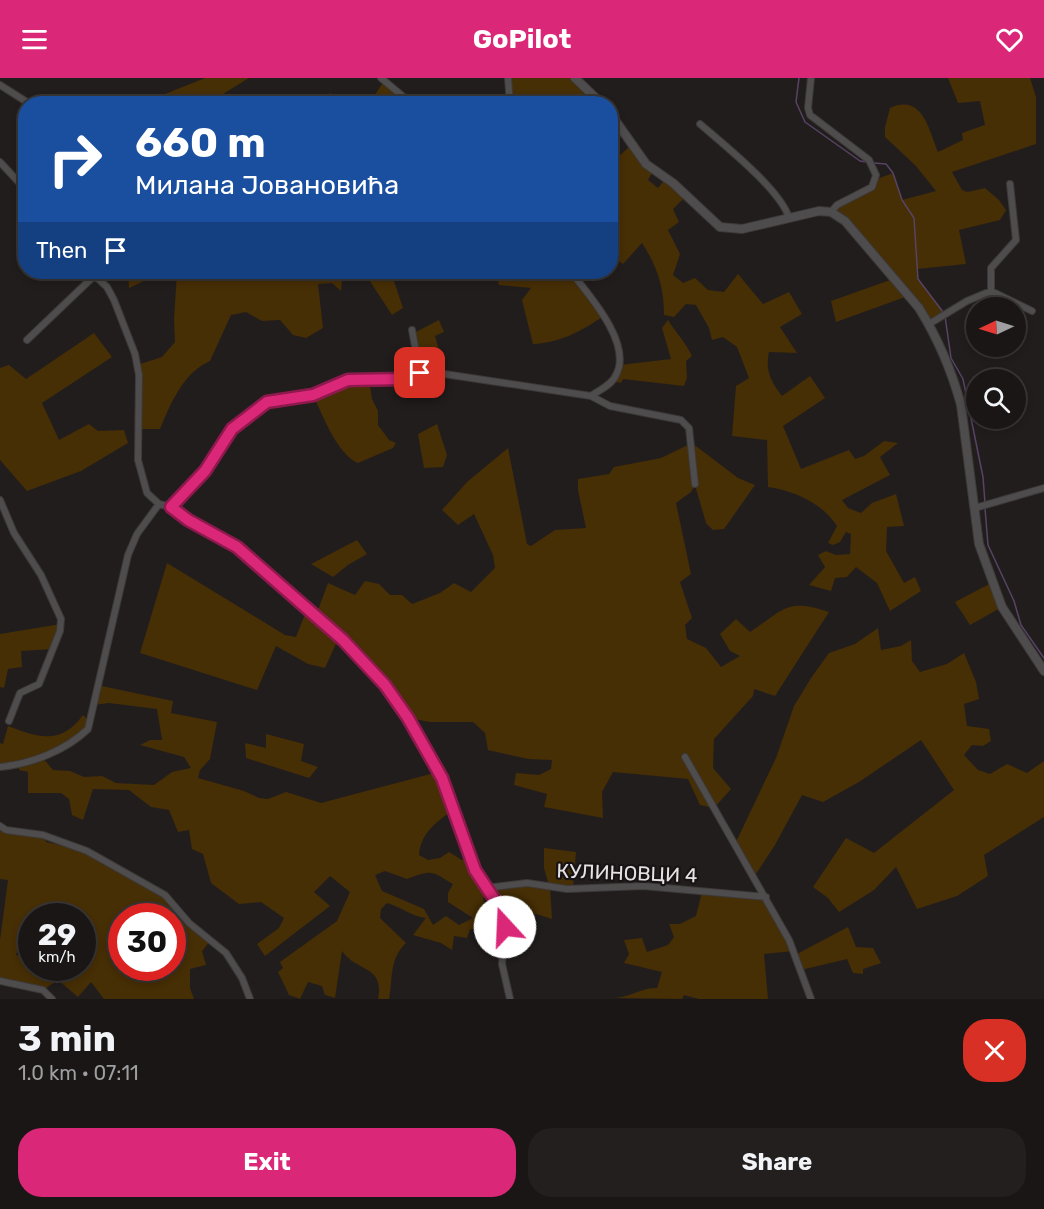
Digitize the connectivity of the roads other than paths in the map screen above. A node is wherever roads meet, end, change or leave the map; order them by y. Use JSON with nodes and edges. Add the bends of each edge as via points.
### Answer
{"nodes":[{"id":1,"x":381,"y":78,"type":"edge"},
{"id":2,"x":508,"y":78,"type":"edge"},
{"id":3,"x":575,"y":78,"type":"edge"},
{"id":4,"x":811,"y":78,"type":"edge"},
{"id":5,"x":0,"y":85,"type":"edge"},
{"id":6,"x":18,"y":96,"type":"edge"},
{"id":7,"x":402,"y":96,"type":"edge"},
{"id":8,"x":509,"y":96,"type":"edge"},
{"id":9,"x":594,"y":96,"type":"edge"},
{"id":10,"x":618,"y":124,"type":"edge"},
{"id":11,"x":700,"y":124,"type":"dead end"},
{"id":12,"x":0,"y":162,"type":"edge"},
{"id":13,"x":18,"y":181,"type":"edge"},
{"id":14,"x":1010,"y":184,"type":"dead end"},
{"id":15,"x":831,"y":212,"type":"junction"},
{"id":16,"x":789,"y":218,"type":"junction"},
{"id":17,"x":88,"y":279,"type":"edge"},
{"id":18,"x":98,"y":279,"type":"edge"},
{"id":19,"x":577,"y":279,"type":"edge"},
{"id":20,"x":991,"y":291,"type":"junction"},
{"id":21,"x":1032,"y":310,"type":"dead end"},
{"id":22,"x":929,"y":324,"type":"junction"},
{"id":23,"x":412,"y":330,"type":"dead end"},
{"id":24,"x":27,"y":340,"type":"dead end"},
{"id":25,"x":420,"y":373,"type":"junction"},
{"id":26,"x":591,"y":396,"type":"junction"},
{"id":27,"x":695,"y":484,"type":"dead end"},
{"id":28,"x":1044,"y":488,"type":"edge"},
{"id":29,"x":0,"y":500,"type":"edge"},
{"id":30,"x":159,"y":504,"type":"junction"},
{"id":31,"x":171,"y":507,"type":"junction"},
{"id":32,"x":975,"y":508,"type":"junction"},
{"id":33,"x":1044,"y":671,"type":"edge"},
{"id":34,"x":9,"y":721,"type":"dead end"},
{"id":35,"x":685,"y":758,"type":"dead end"},
{"id":36,"x":0,"y":767,"type":"edge"},
{"id":37,"x":0,"y":826,"type":"edge"},
{"id":38,"x":486,"y":888,"type":"junction"},
{"id":39,"x":766,"y":897,"type":"junction"},
{"id":40,"x":0,"y":981,"type":"edge"},
{"id":41,"x":52,"y":999,"type":"edge"},
{"id":42,"x":250,"y":999,"type":"edge"},
{"id":43,"x":510,"y":999,"type":"edge"},
{"id":44,"x":811,"y":999,"type":"edge"}],
"edges":[{"from":1,"to":7,"type":"street"},
{"from":2,"to":8,"type":"street"},
{"from":3,"to":9,"type":"street"},
{"from":4,"to":15,"type":"street","via":[[810,115],[869,160],[876,175],[872,187]]},
{"from":5,"to":6,"type":"street"},
{"from":10,"to":16,"type":"street","via":[[646,164],[673,183],[720,227],[742,229]]},
{"from":11,"to":16,"type":"street","via":[[741,158]]},
{"from":12,"to":13,"type":"street"},
{"from":14,"to":20,"type":"street","via":[[1016,240],[991,268]]},
{"from":15,"to":16,"type":"street"},
{"from":15,"to":22,"type":"street","via":[[845,221]]},
{"from":17,"to":24,"type":"street"},
{"from":18,"to":30,"type":"street","via":[[114,300],[135,354],[139,375],[138,460],[147,493]]},
{"from":19,"to":26,"type":"street","via":[[605,315],[618,347],[617,375]]},
{"from":20,"to":21,"type":"street"},
{"from":20,"to":22,"type":"street"},
{"from":22,"to":32,"type":"street","via":[[961,405]]},
{"from":23,"to":25,"type":"street"},
{"from":25,"to":26,"type":"street","via":[[452,373],[504,385]]},
{"from":25,"to":31,"type":"street","via":[[403,379],[348,380],[313,395],[267,402],[232,429],[205,471]]},
{"from":26,"to":27,"type":"street","via":[[610,406],[681,420],[689,428]]},
{"from":28,"to":32,"type":"street"},
{"from":29,"to":34,"type":"street","via":[[61,618],[60,632],[39,684],[20,693]]},
{"from":30,"to":31,"type":"street"},
{"from":30,"to":36,"type":"street","via":[[137,534],[128,555],[88,729],[31,762]]},
{"from":31,"to":38,"type":"street","via":[[237,547],[343,640],[385,685],[442,778],[468,854]]},
{"from":32,"to":33,"type":"street","via":[[979,544],[1002,607]]},
{"from":35,"to":39,"type":"street"},
{"from":37,"to":42,"type":"street","via":[[87,850],[165,895],[189,923],[226,953]]},
{"from":38,"to":39,"type":"street","name":"КУЛИНОВЦИ 4","via":[[527,883],[567,889],[643,886]]},
{"from":38,"to":43,"type":"street","via":[[504,920],[502,958]]},
{"from":39,"to":44,"type":"street","via":[[789,940]]},
{"from":40,"to":41,"type":"street","via":[[43,990]]}]}
